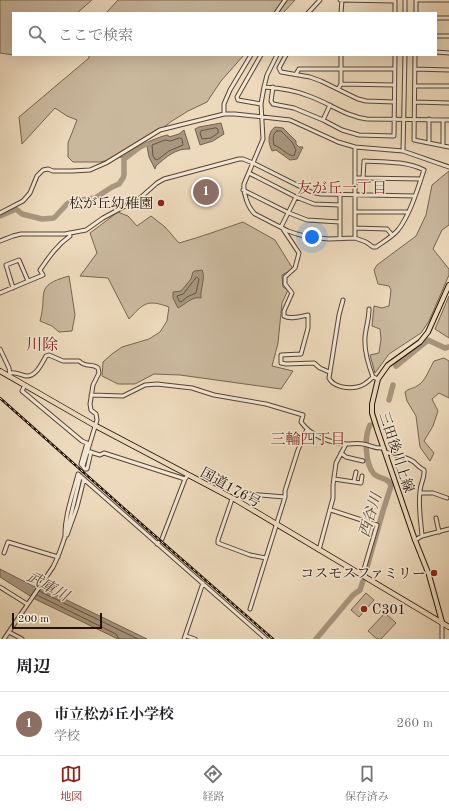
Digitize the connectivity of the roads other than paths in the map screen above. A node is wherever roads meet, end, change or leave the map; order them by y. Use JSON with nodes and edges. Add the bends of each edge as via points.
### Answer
{"nodes":[{"id":1,"x":285,"y":0,"type":"edge"},
{"id":2,"x":320,"y":0,"type":"edge"},
{"id":3,"x":341,"y":0,"type":"edge"},
{"id":4,"x":395,"y":0,"type":"edge"},
{"id":5,"x":405,"y":0,"type":"edge"},
{"id":6,"x":416,"y":0,"type":"edge"},
{"id":7,"x":449,"y":0,"type":"edge"},
{"id":8,"x":277,"y":12,"type":"edge"},
{"id":9,"x":309,"y":12,"type":"edge"},
{"id":10,"x":341,"y":12,"type":"edge"},
{"id":11,"x":395,"y":12,"type":"edge"},
{"id":12,"x":405,"y":12,"type":"edge"},
{"id":13,"x":416,"y":12,"type":"edge"},
{"id":14,"x":437,"y":18,"type":"edge"},
{"id":15,"x":449,"y":18,"type":"edge"},
{"id":16,"x":437,"y":36,"type":"edge"},
{"id":17,"x":449,"y":36,"type":"edge"},
{"id":18,"x":437,"y":52,"type":"edge"},
{"id":19,"x":449,"y":53,"type":"edge"},
{"id":20,"x":250,"y":56,"type":"edge"},
{"id":21,"x":260,"y":56,"type":"edge"},
{"id":22,"x":276,"y":56,"type":"edge"},
{"id":23,"x":285,"y":56,"type":"edge"},
{"id":24,"x":341,"y":56,"type":"edge"},
{"id":25,"x":394,"y":56,"type":"edge"},
{"id":26,"x":405,"y":56,"type":"edge"},
{"id":27,"x":415,"y":56,"type":"edge"},
{"id":28,"x":341,"y":68,"type":"junction"},
{"id":29,"x":394,"y":69,"type":"junction"},
{"id":30,"x":415,"y":69,"type":"junction"},
{"id":31,"x":449,"y":70,"type":"edge"},
{"id":32,"x":296,"y":74,"type":"junction"},
{"id":33,"x":341,"y":84,"type":"junction"},
{"id":34,"x":394,"y":85,"type":"junction"},
{"id":35,"x":415,"y":86,"type":"junction"},
{"id":36,"x":449,"y":86,"type":"edge"},
{"id":37,"x":264,"y":87,"type":"junction"},
{"id":38,"x":273,"y":87,"type":"junction"},
{"id":39,"x":338,"y":89,"type":"junction"},
{"id":40,"x":394,"y":102,"type":"junction"},
{"id":41,"x":415,"y":102,"type":"junction"},
{"id":42,"x":449,"y":103,"type":"edge"},
{"id":43,"x":262,"y":104,"type":"junction"},
{"id":44,"x":330,"y":106,"type":"junction"},
{"id":45,"x":224,"y":114,"type":"junction"},
{"id":46,"x":263,"y":118,"type":"junction"},
{"id":47,"x":394,"y":119,"type":"junction"},
{"id":48,"x":404,"y":119,"type":"junction"},
{"id":49,"x":415,"y":119,"type":"junction"},
{"id":50,"x":429,"y":119,"type":"junction"},
{"id":51,"x":323,"y":120,"type":"junction"},
{"id":52,"x":443,"y":120,"type":"junction"},
{"id":53,"x":449,"y":120,"type":"edge"},
{"id":54,"x":429,"y":143,"type":"junction"},
{"id":55,"x":443,"y":146,"type":"junction"},
{"id":56,"x":355,"y":147,"type":"junction"},
{"id":57,"x":449,"y":147,"type":"edge"},
{"id":58,"x":403,"y":151,"type":"junction"},
{"id":59,"x":253,"y":163,"type":"junction"},
{"id":60,"x":449,"y":167,"type":"edge"},
{"id":61,"x":249,"y":173,"type":"junction"},
{"id":62,"x":355,"y":178,"type":"junction"},
{"id":63,"x":363,"y":178,"type":"junction"},
{"id":64,"x":421,"y":179,"type":"junction"},
{"id":65,"x":243,"y":190,"type":"junction"},
{"id":66,"x":340,"y":195,"type":"junction"},
{"id":67,"x":355,"y":195,"type":"junction"},
{"id":68,"x":415,"y":196,"type":"junction"},
{"id":69,"x":296,"y":198,"type":"junction"},
{"id":70,"x":340,"y":205,"type":"junction"},
{"id":71,"x":289,"y":212,"type":"junction"},
{"id":72,"x":355,"y":212,"type":"junction"},
{"id":73,"x":407,"y":212,"type":"junction"},
{"id":74,"x":0,"y":213,"type":"edge"},
{"id":75,"x":340,"y":222,"type":"junction"},
{"id":76,"x":281,"y":227,"type":"junction"},
{"id":77,"x":355,"y":228,"type":"junction"},
{"id":78,"x":69,"y":234,"type":"junction"},
{"id":79,"x":392,"y":235,"type":"junction"},
{"id":80,"x":340,"y":238,"type":"junction"},
{"id":81,"x":355,"y":238,"type":"junction"},
{"id":82,"x":0,"y":240,"type":"edge"},
{"id":83,"x":28,"y":281,"type":"junction"},
{"id":84,"x":449,"y":285,"type":"edge"},
{"id":85,"x":13,"y":288,"type":"junction"},
{"id":86,"x":0,"y":293,"type":"edge"},
{"id":87,"x":343,"y":300,"type":"dead end"},
{"id":88,"x":369,"y":309,"type":"dead end"},
{"id":89,"x":0,"y":349,"type":"edge"},
{"id":90,"x":0,"y":371,"type":"edge"},
{"id":91,"x":329,"y":372,"type":"junction"},
{"id":92,"x":10,"y":375,"type":"junction"},
{"id":93,"x":373,"y":377,"type":"junction"},
{"id":94,"x":378,"y":379,"type":"junction"},
{"id":95,"x":25,"y":385,"type":"junction"},
{"id":96,"x":91,"y":395,"type":"junction"},
{"id":97,"x":94,"y":425,"type":"junction"},
{"id":98,"x":307,"y":429,"type":"junction"},
{"id":99,"x":88,"y":443,"type":"junction"},
{"id":100,"x":346,"y":444,"type":"junction"},
{"id":101,"x":384,"y":450,"type":"junction"},
{"id":102,"x":87,"y":451,"type":"junction"},
{"id":103,"x":91,"y":452,"type":"junction"},
{"id":104,"x":341,"y":453,"type":"junction"},
{"id":105,"x":363,"y":461,"type":"dead end"},
{"id":106,"x":83,"y":466,"type":"tunnel mouth"},
{"id":107,"x":356,"y":472,"type":"dead end"},
{"id":108,"x":362,"y":476,"type":"dead end"},
{"id":109,"x":186,"y":477,"type":"junction"},
{"id":110,"x":80,"y":478,"type":"tunnel mouth"},
{"id":111,"x":84,"y":479,"type":"junction"},
{"id":112,"x":334,"y":479,"type":"junction"},
{"id":113,"x":354,"y":481,"type":"junction"},
{"id":114,"x":420,"y":493,"type":"junction"},
{"id":115,"x":284,"y":497,"type":"junction"},
{"id":116,"x":447,"y":498,"type":"dead end"},
{"id":117,"x":234,"y":500,"type":"junction"},
{"id":118,"x":331,"y":510,"type":"junction"},
{"id":119,"x":436,"y":518,"type":"dead end"},
{"id":120,"x":276,"y":525,"type":"junction"},
{"id":121,"x":449,"y":529,"type":"edge"},
{"id":122,"x":439,"y":532,"type":"junction"},
{"id":123,"x":422,"y":536,"type":"junction"},
{"id":124,"x":65,"y":538,"type":"junction"},
{"id":125,"x":415,"y":540,"type":"junction"},
{"id":126,"x":158,"y":544,"type":"junction"},
{"id":127,"x":320,"y":550,"type":"junction"},
{"id":128,"x":4,"y":553,"type":"dead end"},
{"id":129,"x":58,"y":556,"type":"junction"},
{"id":130,"x":266,"y":558,"type":"junction"},
{"id":131,"x":362,"y":576,"type":"junction"},
{"id":132,"x":203,"y":583,"type":"junction"},
{"id":133,"x":0,"y":587,"type":"edge"},
{"id":134,"x":28,"y":604,"type":"junction"},
{"id":135,"x":250,"y":609,"type":"dead end"},
{"id":136,"x":442,"y":622,"type":"junction"},
{"id":137,"x":449,"y":626,"type":"edge"},
{"id":138,"x":9,"y":632,"type":"junction"},
{"id":139,"x":185,"y":637,"type":"edge"},
{"id":140,"x":4,"y":639,"type":"edge"},
{"id":141,"x":22,"y":639,"type":"edge"},
{"id":142,"x":195,"y":639,"type":"edge"},
{"id":143,"x":266,"y":639,"type":"edge"},
{"id":144,"x":442,"y":639,"type":"edge"}],
"edges":[{"from":1,"to":8,"type":"street"},
{"from":2,"to":9,"type":"street"},
{"from":3,"to":4,"type":"street"},
{"from":3,"to":10,"type":"street"},
{"from":4,"to":11,"type":"street"},
{"from":5,"to":12,"type":"street"},
{"from":6,"to":7,"type":"street"},
{"from":6,"to":13,"type":"street"},
{"from":14,"to":15,"type":"street"},
{"from":16,"to":17,"type":"street"},
{"from":18,"to":19,"type":"street"},
{"from":20,"to":45,"type":"street","via":[[230,90],[224,104]]},
{"from":21,"to":43,"type":"street","via":[[237,97],[238,100]]},
{"from":22,"to":37,"type":"street"},
{"from":23,"to":32,"type":"street","via":[[279,68],[281,72]]},
{"from":24,"to":28,"type":"street"},
{"from":25,"to":29,"type":"street"},
{"from":26,"to":48,"type":"street"},
{"from":27,"to":30,"type":"street"},
{"from":28,"to":29,"type":"street"},
{"from":28,"to":32,"type":"street","via":[[299,68]]},
{"from":28,"to":33,"type":"street"},
{"from":29,"to":34,"type":"street"},
{"from":30,"to":31,"type":"street"},
{"from":30,"to":35,"type":"street"},
{"from":32,"to":39,"type":"street"},
{"from":33,"to":34,"type":"street"},
{"from":33,"to":39,"type":"street"},
{"from":34,"to":40,"type":"street"},
{"from":35,"to":36,"type":"street"},
{"from":35,"to":41,"type":"street"},
{"from":37,"to":38,"type":"street"},
{"from":37,"to":43,"type":"street"},
{"from":38,"to":44,"type":"street","via":[[309,96]]},
{"from":38,"to":51,"type":"street","via":[[273,104],[294,108]]},
{"from":39,"to":40,"type":"street","via":[[366,102]]},
{"from":40,"to":47,"type":"street"},
{"from":41,"to":42,"type":"street"},
{"from":41,"to":49,"type":"street"},
{"from":43,"to":46,"type":"street"},
{"from":44,"to":47,"type":"street","via":[[356,117]]},
{"from":44,"to":51,"type":"street"},
{"from":45,"to":46,"type":"street"},
{"from":45,"to":74,"type":"street","via":[[160,130],[90,170],[43,170],[23,201]]},
{"from":46,"to":56,"type":"street","via":[[297,122],[338,142]]},
{"from":46,"to":59,"type":"street","via":[[264,139]]},
{"from":47,"to":48,"type":"street"},
{"from":47,"to":51,"type":"street","via":[[394,136],[359,135]]},
{"from":48,"to":49,"type":"street"},
{"from":48,"to":58,"type":"street"},
{"from":49,"to":50,"type":"street"},
{"from":49,"to":54,"type":"street","via":[[414,140]]},
{"from":50,"to":52,"type":"street"},
{"from":50,"to":54,"type":"street"},
{"from":52,"to":53,"type":"street"},
{"from":52,"to":55,"type":"street"},
{"from":54,"to":55,"type":"street"},
{"from":55,"to":57,"type":"street"},
{"from":56,"to":58,"type":"street"},
{"from":56,"to":62,"type":"street"},
{"from":58,"to":60,"type":"street"},
{"from":59,"to":61,"type":"street"},
{"from":59,"to":66,"type":"street","via":[[311,192]]},
{"from":59,"to":78,"type":"street","via":[[239,159],[164,179],[140,198],[86,230]]},
{"from":61,"to":65,"type":"street"},
{"from":61,"to":69,"type":"street"},
{"from":62,"to":63,"type":"street"},
{"from":62,"to":67,"type":"street"},
{"from":63,"to":64,"type":"street"},
{"from":63,"to":64,"type":"street","via":[[364,161],[369,161],[416,166],[424,170]]},
{"from":64,"to":68,"type":"street"},
{"from":65,"to":71,"type":"street"},
{"from":65,"to":76,"type":"street","via":[[255,214]]},
{"from":66,"to":67,"type":"street"},
{"from":66,"to":70,"type":"street"},
{"from":67,"to":68,"type":"street"},
{"from":67,"to":72,"type":"street"},
{"from":68,"to":73,"type":"street"},
{"from":69,"to":70,"type":"street","via":[[314,204]]},
{"from":69,"to":71,"type":"street"},
{"from":70,"to":75,"type":"street"},
{"from":71,"to":75,"type":"street","via":[[307,220]]},
{"from":71,"to":76,"type":"street"},
{"from":72,"to":73,"type":"street"},
{"from":72,"to":77,"type":"street"},
{"from":73,"to":79,"type":"street","via":[[400,227]]},
{"from":75,"to":80,"type":"street"},
{"from":76,"to":80,"type":"street","via":[[308,237]]},
{"from":76,"to":91,"type":"street","via":[[300,253],[295,268],[285,277],[285,284],[292,293],[284,316],[293,318],[308,315],[308,328],[301,354],[281,355],[281,363],[314,363]]},
{"from":77,"to":79,"type":"street","via":[[387,229]]},
{"from":77,"to":81,"type":"street"},
{"from":78,"to":82,"type":"street","via":[[21,234]]},
{"from":78,"to":83,"type":"street","via":[[70,236],[54,250],[40,270],[43,275]]},
{"from":79,"to":81,"type":"street","via":[[374,248]]},
{"from":80,"to":81,"type":"street"},
{"from":83,"to":85,"type":"street"},
{"from":83,"to":85,"type":"street","via":[[19,260],[12,262],[6,265]]},
{"from":84,"to":94,"type":"main road","name":"三田後川上線","via":[[428,332],[420,342],[388,366]]},
{"from":85,"to":86,"type":"street"},
{"from":87,"to":91,"type":"street"},
{"from":88,"to":93,"type":"street","via":[[365,338]]},
{"from":89,"to":92,"type":"street"},
{"from":90,"to":92,"type":"highway","name":"国道176号"},
{"from":91,"to":93,"type":"street","via":[[331,382],[336,385],[358,388]]},
{"from":92,"to":95,"type":"highway","name":"国道176号"},
{"from":92,"to":96,"type":"street","via":[[14,372],[31,375],[49,355],[63,361],[79,361],[83,365],[96,366],[99,371]]},
{"from":93,"to":94,"type":"street"},
{"from":94,"to":101,"type":"main road","name":"三田後川上線","via":[[372,413]]},
{"from":95,"to":97,"type":"highway","name":"国道176号"},
{"from":95,"to":99,"type":"street","via":[[22,391],[82,441]]},
{"from":96,"to":97,"type":"street","via":[[90,407],[97,416]]},
{"from":96,"to":98,"type":"street","via":[[123,396],[151,384],[192,388],[303,415],[301,422]]},
{"from":97,"to":99,"type":"street"},
{"from":97,"to":109,"type":"highway","name":"国道176号","via":[[160,459]]},
{"from":98,"to":100,"type":"street","via":[[330,442]]},
{"from":98,"to":115,"type":"street"},
{"from":99,"to":102,"type":"street"},
{"from":99,"to":103,"type":"street","via":[[81,464],[85,469]]},
{"from":100,"to":101,"type":"street","via":[[364,444]]},
{"from":100,"to":104,"type":"street"},
{"from":101,"to":114,"type":"street","via":[[414,462],[424,470]]},
{"from":101,"to":125,"type":"main road","name":"三田後川上線"},
{"from":102,"to":103,"type":"street"},
{"from":102,"to":106,"type":"street"},
{"from":103,"to":109,"type":"street","via":[[100,455],[104,453]]},
{"from":104,"to":105,"type":"street","via":[[346,457]]},
{"from":104,"to":112,"type":"street","via":[[336,463]]},
{"from":107,"to":113,"type":"street"},
{"from":108,"to":113,"type":"street","via":[[361,482]]},
{"from":109,"to":117,"type":"highway","name":"国道176号"},
{"from":109,"to":126,"type":"street"},
{"from":110,"to":124,"type":"street"},
{"from":111,"to":124,"type":"street"},
{"from":111,"to":124,"type":"street","via":[[78,474],[66,519]]},
{"from":111,"to":126,"type":"street"},
{"from":112,"to":113,"type":"street"},
{"from":112,"to":118,"type":"street"},
{"from":114,"to":116,"type":"street","via":[[433,493]]},
{"from":114,"to":123,"type":"street"},
{"from":115,"to":117,"type":"street","via":[[249,494]]},
{"from":115,"to":120,"type":"street"},
{"from":117,"to":120,"type":"highway","name":"国道176号"},
{"from":117,"to":130,"type":"street","via":[[218,543]]},
{"from":118,"to":127,"type":"street"},
{"from":118,"to":131,"type":"street","via":[[377,525]]},
{"from":119,"to":122,"type":"street"},
{"from":120,"to":127,"type":"highway","name":"国道176号"},
{"from":120,"to":130,"type":"street"},
{"from":121,"to":122,"type":"street"},
{"from":122,"to":123,"type":"street"},
{"from":123,"to":125,"type":"street"},
{"from":124,"to":129,"type":"street"},
{"from":125,"to":136,"type":"main road","name":"三田後川上線","via":[[429,575]]},
{"from":126,"to":132,"type":"street"},
{"from":127,"to":131,"type":"highway","name":"国道176号"},
{"from":128,"to":129,"type":"street","via":[[8,542]]},
{"from":129,"to":134,"type":"street"},
{"from":130,"to":135,"type":"street"},
{"from":131,"to":136,"type":"highway","name":"国道176号"},
{"from":132,"to":139,"type":"street"},
{"from":132,"to":143,"type":"street"},
{"from":133,"to":134,"type":"street"},
{"from":134,"to":138,"type":"street"},
{"from":136,"to":137,"type":"highway","name":"国道176号"},
{"from":136,"to":144,"type":"street"},
{"from":138,"to":140,"type":"street"},
{"from":138,"to":141,"type":"street"},
{"from":139,"to":142,"type":"street"}]}
